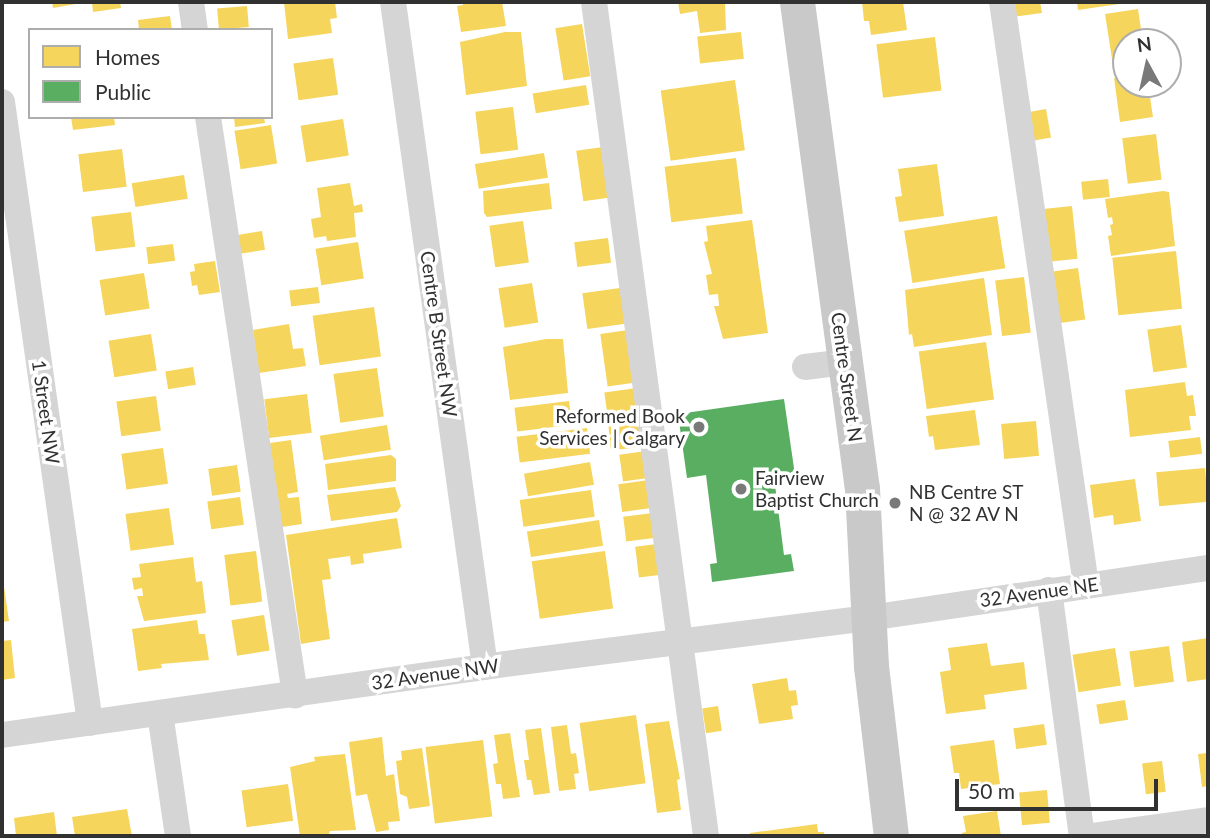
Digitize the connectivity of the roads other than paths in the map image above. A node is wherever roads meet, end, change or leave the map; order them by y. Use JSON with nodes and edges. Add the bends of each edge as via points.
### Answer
{"nodes":[{"id":1,"x":191,"y":2,"type":"edge"},
{"id":2,"x":393,"y":2,"type":"edge"},
{"id":3,"x":594,"y":2,"type":"edge"},
{"id":4,"x":797,"y":2,"type":"edge"},
{"id":5,"x":1002,"y":2,"type":"edge"},
{"id":6,"x":195,"y":28,"type":"edge"},
{"id":7,"x":2,"y":102,"type":"edge"},
{"id":8,"x":208,"y":119,"type":"edge"},
{"id":9,"x":845,"y":362,"type":"junction"},
{"id":10,"x":805,"y":367,"type":"dead end"},
{"id":11,"x":1208,"y":568,"type":"edge"},
{"id":12,"x":1086,"y":585,"type":"junction"},
{"id":13,"x":1049,"y":590,"type":"junction"},
{"id":14,"x":869,"y":618,"type":"junction"},
{"id":15,"x":680,"y":640,"type":"junction"},
{"id":16,"x":485,"y":667,"type":"junction"},
{"id":17,"x":295,"y":695,"type":"junction"},
{"id":18,"x":160,"y":713,"type":"junction"},
{"id":19,"x":90,"y":723,"type":"junction"},
{"id":20,"x":2,"y":735,"type":"edge"},
{"id":21,"x":1208,"y":820,"type":"edge"},
{"id":22,"x":178,"y":836,"type":"edge"},
{"id":23,"x":706,"y":836,"type":"edge"},
{"id":24,"x":891,"y":836,"type":"edge"},
{"id":25,"x":1082,"y":836,"type":"edge"},
{"id":26,"x":1093,"y":836,"type":"edge"}],
"edges":[{"from":1,"to":6,"type":"street"},
{"from":2,"to":16,"type":"street","name":"Centre B Street NW"},
{"from":3,"to":15,"type":"street"},
{"from":4,"to":9,"type":"main road","name":"Centre Street N"},
{"from":5,"to":12,"type":"street"},
{"from":7,"to":19,"type":"street","name":"1 Street NW"},
{"from":8,"to":17,"type":"street"},
{"from":9,"to":10,"type":"street"},
{"from":9,"to":14,"type":"main road","name":"Centre Street N","via":[[862,488]]},
{"from":11,"to":12,"type":"street","name":"32 Avenue NE"},
{"from":12,"to":13,"type":"street","name":"32 Avenue NE"},
{"from":13,"to":14,"type":"street","name":"32 Avenue NE"},
{"from":13,"to":25,"type":"street"},
{"from":14,"to":15,"type":"street","name":"32 Avenue NW"},
{"from":14,"to":24,"type":"main road","name":"Centre Street N"},
{"from":15,"to":16,"type":"street","name":"32 Avenue NW"},
{"from":15,"to":23,"type":"street"},
{"from":16,"to":17,"type":"street","name":"32 Avenue NW"},
{"from":17,"to":18,"type":"street","name":"32 Avenue NW"},
{"from":18,"to":19,"type":"street","name":"32 Avenue NW"},
{"from":18,"to":22,"type":"street"},
{"from":19,"to":20,"type":"street","name":"32 Avenue NW"},
{"from":21,"to":26,"type":"street"}]}
